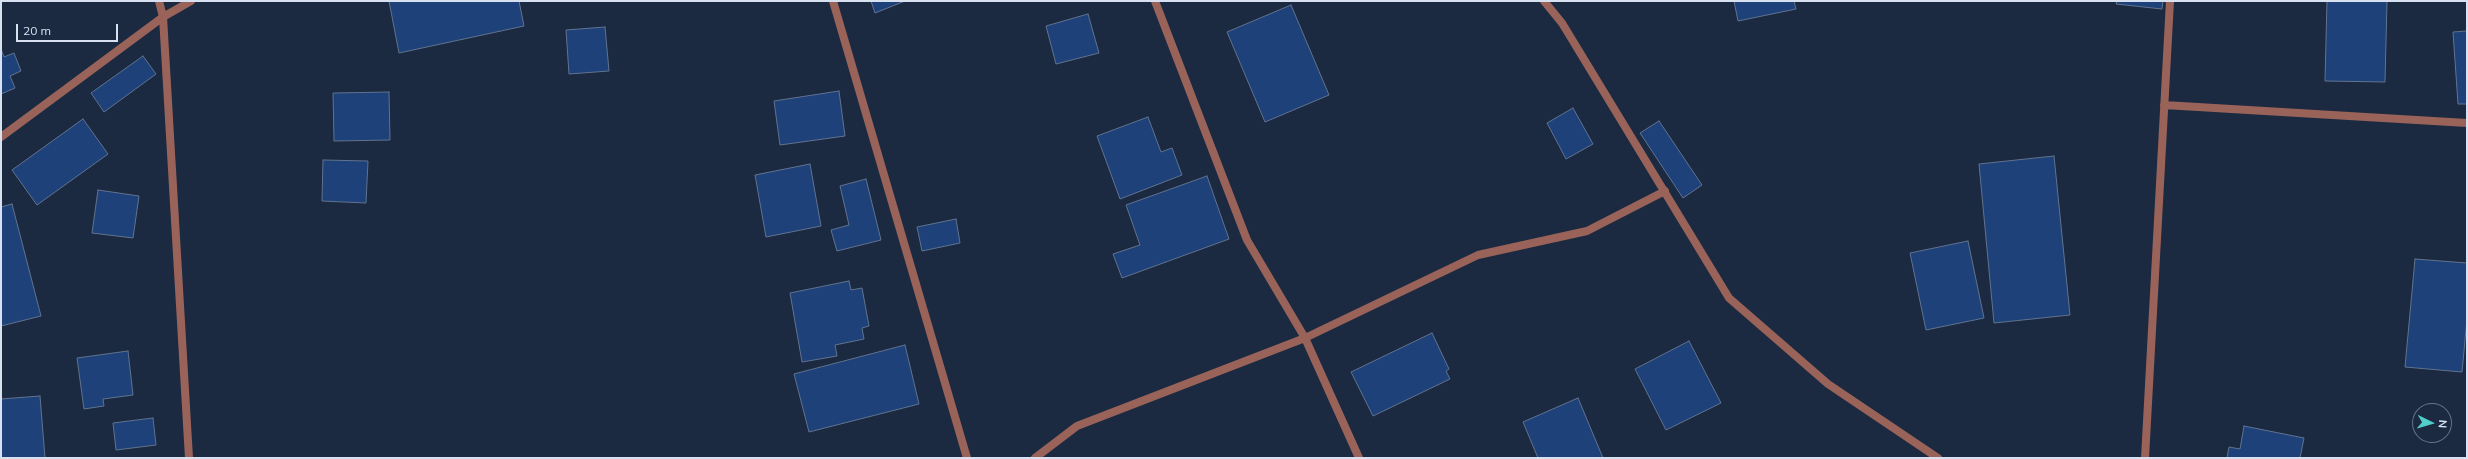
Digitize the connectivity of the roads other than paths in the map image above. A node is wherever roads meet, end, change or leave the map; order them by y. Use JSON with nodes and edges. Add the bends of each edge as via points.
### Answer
{"nodes":[{"id":1,"x":160,"y":1,"type":"edge"},
{"id":2,"x":191,"y":1,"type":"edge"},
{"id":3,"x":833,"y":1,"type":"edge"},
{"id":4,"x":1155,"y":1,"type":"edge"},
{"id":5,"x":1544,"y":1,"type":"edge"},
{"id":6,"x":2170,"y":1,"type":"edge"},
{"id":7,"x":163,"y":17,"type":"junction"},
{"id":8,"x":2164,"y":105,"type":"junction"},
{"id":9,"x":2467,"y":123,"type":"edge"},
{"id":10,"x":1,"y":137,"type":"edge"},
{"id":11,"x":1665,"y":191,"type":"junction"},
{"id":12,"x":1305,"y":338,"type":"junction"},
{"id":13,"x":189,"y":458,"type":"edge"},
{"id":14,"x":966,"y":458,"type":"edge"},
{"id":15,"x":1035,"y":458,"type":"edge"},
{"id":16,"x":1359,"y":458,"type":"edge"},
{"id":17,"x":1938,"y":458,"type":"edge"},
{"id":18,"x":2145,"y":458,"type":"edge"}],
"edges":[{"from":1,"to":7,"type":"street"},
{"from":2,"to":7,"type":"street"},
{"from":3,"to":14,"type":"street"},
{"from":4,"to":12,"type":"street","via":[[1247,240]]},
{"from":5,"to":11,"type":"street","via":[[1562,23]]},
{"from":6,"to":8,"type":"street"},
{"from":7,"to":10,"type":"street"},
{"from":7,"to":13,"type":"street"},
{"from":8,"to":9,"type":"street"},
{"from":8,"to":18,"type":"street"},
{"from":11,"to":12,"type":"street","via":[[1587,231],[1478,255]]},
{"from":11,"to":17,"type":"street","via":[[1729,298],[1828,384]]},
{"from":12,"to":15,"type":"street","via":[[1077,426]]},
{"from":12,"to":16,"type":"street"}]}
